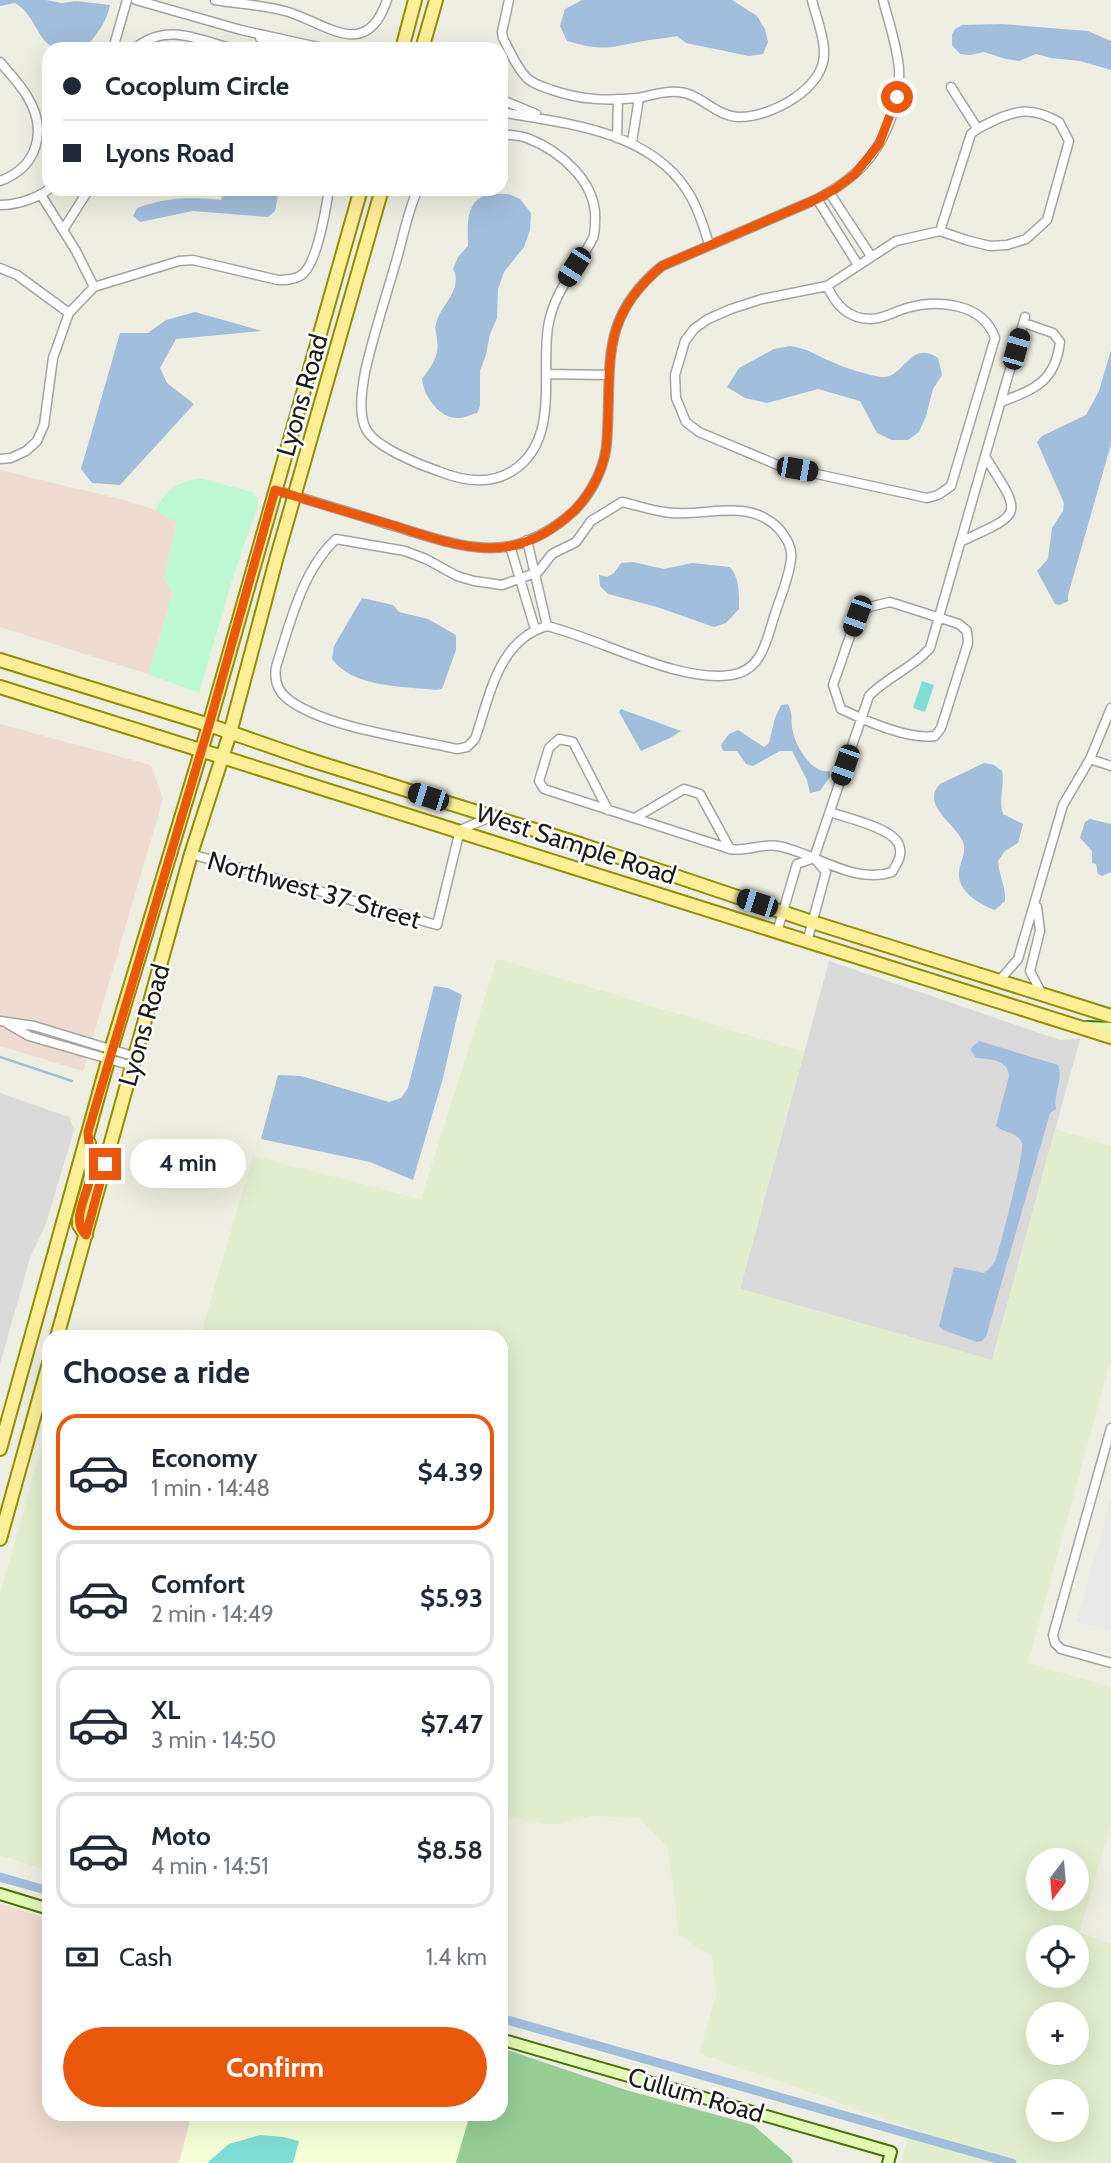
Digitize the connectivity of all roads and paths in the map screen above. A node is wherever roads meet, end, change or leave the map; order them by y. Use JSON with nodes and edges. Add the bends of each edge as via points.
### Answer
{"nodes":[{"id":1,"x":127,"y":0,"type":"edge"},
{"id":2,"x":136,"y":0,"type":"edge"},
{"id":3,"x":215,"y":0,"type":"edge"},
{"id":4,"x":387,"y":0,"type":"edge"},
{"id":5,"x":415,"y":0,"type":"edge"},
{"id":6,"x":436,"y":0,"type":"edge"},
{"id":7,"x":509,"y":0,"type":"edge"},
{"id":8,"x":812,"y":0,"type":"edge"},
{"id":9,"x":883,"y":0,"type":"edge"},
{"id":10,"x":242,"y":30,"type":"junction"},
{"id":11,"x":115,"y":42,"type":"edge"},
{"id":12,"x":142,"y":42,"type":"edge"},
{"id":13,"x":207,"y":42,"type":"edge"},
{"id":14,"x":271,"y":42,"type":"edge"},
{"id":15,"x":296,"y":42,"type":"edge"},
{"id":16,"x":404,"y":42,"type":"edge"},
{"id":17,"x":424,"y":42,"type":"edge"},
{"id":18,"x":505,"y":42,"type":"edge"},
{"id":19,"x":508,"y":46,"type":"edge"},
{"id":20,"x":0,"y":62,"type":"edge"},
{"id":21,"x":951,"y":87,"type":"dead end"},
{"id":22,"x":639,"y":98,"type":"junction"},
{"id":23,"x":618,"y":99,"type":"junction"},
{"id":24,"x":508,"y":102,"type":"edge"},
{"id":25,"x":508,"y":113,"type":"edge"},
{"id":26,"x":548,"y":119,"type":"junction"},
{"id":27,"x":976,"y":128,"type":"junction"},
{"id":28,"x":508,"y":135,"type":"edge"},
{"id":29,"x":617,"y":138,"type":"junction"},
{"id":30,"x":632,"y":142,"type":"junction"},
{"id":31,"x":0,"y":181,"type":"edge"},
{"id":32,"x":829,"y":192,"type":"junction"},
{"id":33,"x":41,"y":195,"type":"joint"},
{"id":34,"x":85,"y":196,"type":"edge"},
{"id":35,"x":328,"y":196,"type":"edge"},
{"id":36,"x":359,"y":196,"type":"edge"},
{"id":37,"x":380,"y":196,"type":"edge"},
{"id":38,"x":416,"y":196,"type":"edge"},
{"id":39,"x":817,"y":199,"type":"junction"},
{"id":40,"x":0,"y":205,"type":"edge"},
{"id":41,"x":63,"y":230,"type":"junction"},
{"id":42,"x":940,"y":231,"type":"junction"},
{"id":43,"x":709,"y":244,"type":"junction"},
{"id":44,"x":871,"y":256,"type":"junction"},
{"id":45,"x":858,"y":265,"type":"junction"},
{"id":46,"x":0,"y":268,"type":"edge"},
{"id":47,"x":827,"y":286,"type":"junction"},
{"id":48,"x":94,"y":288,"type":"junction"},
{"id":49,"x":69,"y":313,"type":"junction"},
{"id":50,"x":546,"y":374,"type":"junction"},
{"id":51,"x":609,"y":375,"type":"junction"},
{"id":52,"x":1001,"y":402,"type":"junction"},
{"id":53,"x":986,"y":458,"type":"junction"},
{"id":54,"x":0,"y":460,"type":"edge"},
{"id":55,"x":275,"y":490,"type":"junction"},
{"id":56,"x":295,"y":496,"type":"junction"},
{"id":57,"x":527,"y":540,"type":"junction"},
{"id":58,"x":962,"y":541,"type":"junction"},
{"id":59,"x":510,"y":546,"type":"junction"},
{"id":60,"x":533,"y":574,"type":"junction"},
{"id":61,"x":520,"y":580,"type":"junction"},
{"id":62,"x":940,"y":617,"type":"junction"},
{"id":63,"x":547,"y":626,"type":"junction"},
{"id":64,"x":535,"y":629,"type":"junction"},
{"id":65,"x":0,"y":660,"type":"edge"},
{"id":66,"x":0,"y":687,"type":"edge"},
{"id":67,"x":1111,"y":708,"type":"edge"},
{"id":68,"x":861,"y":719,"type":"junction"},
{"id":69,"x":209,"y":725,"type":"junction"},
{"id":70,"x":230,"y":733,"type":"junction"},
{"id":71,"x":201,"y":749,"type":"junction"},
{"id":72,"x":222,"y":758,"type":"junction"},
{"id":73,"x":1090,"y":759,"type":"junction"},
{"id":74,"x":1111,"y":766,"type":"edge"},
{"id":75,"x":608,"y":810,"type":"junction"},
{"id":76,"x":830,"y":812,"type":"junction"},
{"id":77,"x":493,"y":816,"type":"junction"},
{"id":78,"x":635,"y":818,"type":"junction"},
{"id":79,"x":460,"y":830,"type":"junction"},
{"id":80,"x":730,"y":849,"type":"junction"},
{"id":81,"x":191,"y":854,"type":"junction"},
{"id":82,"x":814,"y":858,"type":"junction"},
{"id":83,"x":1036,"y":901,"type":"junction"},
{"id":84,"x":782,"y":912,"type":"junction"},
{"id":85,"x":812,"y":922,"type":"junction"},
{"id":86,"x":777,"y":932,"type":"junction"},
{"id":87,"x":807,"y":942,"type":"junction"},
{"id":88,"x":999,"y":981,"type":"junction"},
{"id":89,"x":1042,"y":994,"type":"junction"},
{"id":90,"x":1111,"y":1016,"type":"edge"},
{"id":91,"x":3,"y":1022,"type":"edge"},
{"id":92,"x":1077,"y":1026,"type":"junction"},
{"id":93,"x":1111,"y":1028,"type":"edge"},
{"id":94,"x":1111,"y":1037,"type":"edge"},
{"id":95,"x":110,"y":1054,"type":"junction"},
{"id":96,"x":135,"y":1061,"type":"junction"},
{"id":97,"x":88,"y":1132,"type":"junction"},
{"id":98,"x":86,"y":1235,"type":"junction"},
{"id":99,"x":59,"y":1330,"type":"edge"},
{"id":100,"x":42,"y":1388,"type":"edge"},
{"id":101,"x":1111,"y":1428,"type":"edge"},
{"id":102,"x":0,"y":1449,"type":"edge"},
{"id":103,"x":0,"y":1539,"type":"edge"},
{"id":104,"x":1111,"y":1663,"type":"edge"},
{"id":105,"x":0,"y":1894,"type":"edge"},
{"id":106,"x":42,"y":1907,"type":"edge"},
{"id":107,"x":508,"y":2041,"type":"edge"},
{"id":108,"x":889,"y":2157,"type":"edge"}],
"edges":[{"from":1,"to":11,"type":"street"},
{"from":2,"to":10,"type":"street"},
{"from":3,"to":4,"type":"street","via":[[288,12],[347,36],[368,30]]},
{"from":5,"to":16,"type":"main road"},
{"from":6,"to":17,"type":"main road"},
{"from":7,"to":18,"type":"street","via":[[502,32]]},
{"from":8,"to":22,"type":"street","via":[[825,54],[820,71],[802,93],[773,112],[737,117],[682,92]]},
{"from":9,"to":32,"type":"street","via":[[896,47],[897,97],[868,159]]},
{"from":10,"to":14,"type":"street"},
{"from":10,"to":15,"type":"street"},
{"from":12,"to":13,"type":"street","via":[[174,33]]},
{"from":19,"to":23,"type":"street","via":[[527,78],[537,85],[575,98]]},
{"from":20,"to":31,"type":"street","via":[[28,97],[38,125],[34,152],[26,165]]},
{"from":21,"to":27,"type":"street"},
{"from":22,"to":23,"type":"street"},
{"from":22,"to":30,"type":"street"},
{"from":23,"to":29,"type":"street"},
{"from":24,"to":26,"type":"street"},
{"from":25,"to":26,"type":"street"},
{"from":26,"to":29,"type":"street"},
{"from":27,"to":42,"type":"street"},
{"from":27,"to":42,"type":"street","via":[[1023,110],[1059,121],[1069,141],[1047,220],[1026,239],[1007,245],[990,246]]},
{"from":28,"to":50,"type":"street","via":[[525,137],[556,153],[578,174],[596,210],[594,235],[556,299],[548,327]]},
{"from":29,"to":30,"type":"street"},
{"from":30,"to":43,"type":"street","via":[[669,168],[686,189]]},
{"from":32,"to":39,"type":"street"},
{"from":32,"to":44,"type":"street"},
{"from":33,"to":40,"type":"street"},
{"from":33,"to":41,"type":"street"},
{"from":34,"to":41,"type":"street"},
{"from":35,"to":48,"type":"street","via":[[308,269],[301,276],[278,280],[193,260]]},
{"from":36,"to":55,"type":"main road","name":"Lyons Road"},
{"from":37,"to":56,"type":"main road","name":"Lyons Road"},
{"from":38,"to":50,"type":"street","via":[[365,373],[361,414],[367,432],[397,454],[441,473],[482,482],[499,478],[519,466],[535,447],[544,416]]},
{"from":39,"to":43,"type":"street"},
{"from":39,"to":45,"type":"street"},
{"from":41,"to":48,"type":"street"},
{"from":42,"to":44,"type":"street","via":[[896,241]]},
{"from":43,"to":51,"type":"street","via":[[662,266],[630,298],[612,340]]},
{"from":44,"to":45,"type":"street"},
{"from":45,"to":47,"type":"street"},
{"from":46,"to":49,"type":"street"},
{"from":47,"to":47,"type":"street","via":[[846,313],[871,319],[923,304],[950,305],[972,310],[992,329],[995,338],[951,486],[938,495],[927,498],[780,466],[699,432],[686,422],[676,398],[675,375],[685,341],[694,329],[741,305]]},
{"from":48,"to":49,"type":"street"},
{"from":49,"to":54,"type":"street","via":[[53,358],[44,425],[37,441],[26,452]]},
{"from":50,"to":51,"type":"street"},
{"from":51,"to":57,"type":"street","via":[[607,442],[594,484],[564,520]]},
{"from":52,"to":52,"type":"street","via":[[1047,379],[1059,353],[1060,342],[1053,333],[1024,320]]},
{"from":52,"to":53,"type":"street"},
{"from":53,"to":58,"type":"street"},
{"from":53,"to":58,"type":"street","via":[[1009,494],[1011,513]]},
{"from":55,"to":56,"type":"street"},
{"from":55,"to":69,"type":"main road","name":"Lyons Road"},
{"from":56,"to":59,"type":"street","via":[[469,546]]},
{"from":56,"to":70,"type":"main road","name":"Lyons Road"},
{"from":57,"to":59,"type":"street"},
{"from":57,"to":60,"type":"street"},
{"from":58,"to":62,"type":"street"},
{"from":59,"to":61,"type":"street"},
{"from":60,"to":61,"type":"street"},
{"from":60,"to":63,"type":"street"},
{"from":60,"to":63,"type":"street","via":[[552,554],[576,542],[591,521],[622,502],[673,513],[737,509],[761,515],[788,540],[792,557],[765,647],[746,672],[701,676]]},
{"from":61,"to":64,"type":"street"},
{"from":61,"to":64,"type":"street","via":[[502,585],[474,581],[405,551],[336,539],[321,553],[296,604],[276,667],[279,690],[328,721],[457,749],[467,747],[475,738],[500,665]]},
{"from":62,"to":68,"type":"street","via":[[930,648],[881,683],[869,696]]},
{"from":62,"to":68,"type":"street","via":[[890,602],[869,607],[857,616],[833,685],[841,709]]},
{"from":62,"to":68,"type":"street","via":[[967,631],[968,643],[935,736],[922,738]]},
{"from":63,"to":64,"type":"street"},
{"from":65,"to":69,"type":"main road","name":"West Sample Road"},
{"from":66,"to":71,"type":"main road","name":"West Sample Road"},
{"from":67,"to":73,"type":"street"},
{"from":68,"to":76,"type":"street"},
{"from":69,"to":70,"type":"main road","name":"West Sample Road"},
{"from":69,"to":71,"type":"main road","name":"Lyons Road"},
{"from":70,"to":72,"type":"main road","name":"Lyons Road"},
{"from":70,"to":77,"type":"main road","name":"West Sample Road"},
{"from":71,"to":72,"type":"main road","name":"West Sample Road"},
{"from":71,"to":95,"type":"main road","name":"Lyons Road"},
{"from":72,"to":79,"type":"main road","name":"West Sample Road"},
{"from":72,"to":81,"type":"main road","name":"Lyons Road"},
{"from":73,"to":74,"type":"street"},
{"from":73,"to":83,"type":"street","via":[[1063,805]]},
{"from":75,"to":75,"type":"street","via":[[573,742],[559,739],[550,748],[539,781],[544,789]]},
{"from":75,"to":78,"type":"street"},
{"from":76,"to":82,"type":"street"},
{"from":76,"to":82,"type":"street","via":[[890,833],[900,845],[900,859],[892,872],[868,876]]},
{"from":77,"to":79,"type":"street"},
{"from":77,"to":84,"type":"main road","name":"West Sample Road"},
{"from":78,"to":80,"type":"street"},
{"from":78,"to":80,"type":"street","via":[[684,789],[700,794]]},
{"from":79,"to":81,"type":"street","name":"Northwest 37 Street","via":[[437,925]]},
{"from":79,"to":86,"type":"main road","name":"West Sample Road"},
{"from":80,"to":82,"type":"street","via":[[777,846]]},
{"from":81,"to":96,"type":"main road","name":"Lyons Road"},
{"from":82,"to":84,"type":"street","via":[[797,864]]},
{"from":82,"to":85,"type":"street","via":[[826,872]]},
{"from":83,"to":88,"type":"street","via":[[1018,959]]},
{"from":83,"to":89,"type":"street","via":[[1040,931],[1030,971]]},
{"from":84,"to":85,"type":"main road","name":"West Sample Road"},
{"from":84,"to":86,"type":"street"},
{"from":85,"to":87,"type":"street"},
{"from":85,"to":88,"type":"main road","name":"West Sample Road"},
{"from":86,"to":87,"type":"main road","name":"West Sample Road"},
{"from":87,"to":92,"type":"main road","name":"West Sample Road"},
{"from":88,"to":89,"type":"main road","name":"West Sample Road"},
{"from":89,"to":90,"type":"main road","name":"West Sample Road"},
{"from":91,"to":95,"type":"street","via":[[29,1036]]},
{"from":92,"to":93,"type":"street"},
{"from":92,"to":94,"type":"main road","name":"West Sample Road"},
{"from":95,"to":96,"type":"street"},
{"from":95,"to":97,"type":"main road","name":"Lyons Road"},
{"from":96,"to":98,"type":"main road","name":"Lyons Road"},
{"from":97,"to":98,"type":"main road","via":[[90,1176],[79,1219]]},
{"from":97,"to":102,"type":"main road","name":"Lyons Road"},
{"from":98,"to":99,"type":"main road","name":"Lyons Road"},
{"from":100,"to":103,"type":"main road"},
{"from":101,"to":104,"type":"street","via":[[1052,1635],[1061,1649]]},
{"from":105,"to":106,"type":"street"},
{"from":107,"to":108,"type":"street","name":"Cullum Road"}]}
